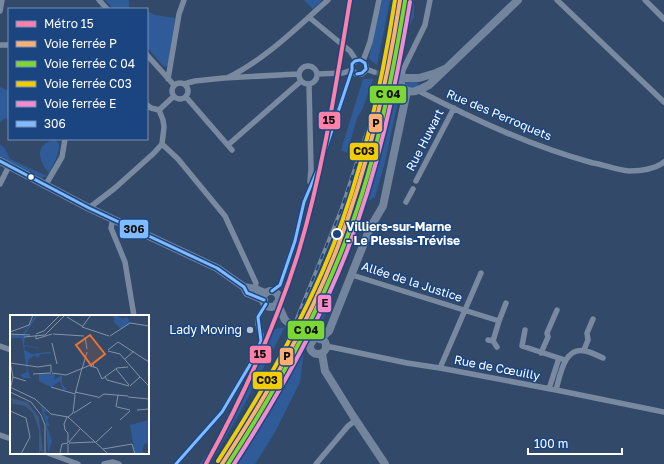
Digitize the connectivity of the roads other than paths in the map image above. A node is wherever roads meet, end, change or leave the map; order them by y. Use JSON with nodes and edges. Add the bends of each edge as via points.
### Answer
{"nodes":[{"id":1,"x":99,"y":0,"type":"edge"},
{"id":2,"x":184,"y":0,"type":"edge"},
{"id":3,"x":328,"y":0,"type":"edge"},
{"id":4,"x":379,"y":0,"type":"edge"},
{"id":5,"x":430,"y":0,"type":"edge"},
{"id":6,"x":518,"y":0,"type":"edge"},
{"id":7,"x":558,"y":0,"type":"edge"},
{"id":8,"x":645,"y":0,"type":"edge"},
{"id":9,"x":106,"y":8,"type":"edge"},
{"id":10,"x":310,"y":18,"type":"junction"},
{"id":11,"x":664,"y":19,"type":"edge"},
{"id":12,"x":148,"y":56,"type":"edge"},
{"id":13,"x":356,"y":60,"type":"junction"},
{"id":14,"x":363,"y":61,"type":"junction"},
{"id":15,"x":366,"y":69,"type":"junction"},
{"id":16,"x":445,"y":69,"type":"junction"},
{"id":17,"x":170,"y":70,"type":"junction"},
{"id":18,"x":352,"y":70,"type":"junction"},
{"id":19,"x":374,"y":72,"type":"tunnel mouth"},
{"id":20,"x":298,"y":74,"type":"junction"},
{"id":21,"x":317,"y":74,"type":"junction"},
{"id":22,"x":390,"y":76,"type":"tunnel mouth"},
{"id":23,"x":227,"y":78,"type":"junction"},
{"id":24,"x":419,"y":78,"type":"junction"},
{"id":25,"x":168,"y":79,"type":"junction"},
{"id":26,"x":401,"y":79,"type":"junction"},
{"id":27,"x":301,"y":81,"type":"junction"},
{"id":28,"x":175,"y":84,"type":"junction"},
{"id":29,"x":309,"y":84,"type":"junction"},
{"id":30,"x":187,"y":85,"type":"junction"},
{"id":31,"x":421,"y":90,"type":"junction"},
{"id":32,"x":407,"y":91,"type":"junction"},
{"id":33,"x":173,"y":97,"type":"junction"},
{"id":34,"x":186,"y":97,"type":"junction"},
{"id":35,"x":664,"y":102,"type":"edge"},
{"id":36,"x":148,"y":108,"type":"edge"},
{"id":37,"x":454,"y":108,"type":"junction"},
{"id":38,"x":159,"y":110,"type":"junction"},
{"id":39,"x":65,"y":140,"type":"edge"},
{"id":40,"x":162,"y":144,"type":"junction"},
{"id":41,"x":0,"y":161,"type":"edge"},
{"id":42,"x":664,"y":162,"type":"edge"},
{"id":43,"x":9,"y":166,"type":"junction"},
{"id":44,"x":416,"y":181,"type":"dead end"},
{"id":45,"x":0,"y":184,"type":"edge"},
{"id":46,"x":310,"y":184,"type":"junction"},
{"id":47,"x":45,"y":186,"type":"junction"},
{"id":48,"x":413,"y":189,"type":"dead end"},
{"id":49,"x":406,"y":202,"type":"dead end"},
{"id":50,"x":89,"y":208,"type":"junction"},
{"id":51,"x":114,"y":219,"type":"junction"},
{"id":52,"x":481,"y":273,"type":"dead end"},
{"id":53,"x":352,"y":275,"type":"junction"},
{"id":54,"x":244,"y":287,"type":"junction"},
{"id":55,"x":255,"y":289,"type":"junction"},
{"id":56,"x":269,"y":300,"type":"junction"},
{"id":57,"x":506,"y":303,"type":"dead end"},
{"id":58,"x":558,"y":310,"type":"dead end"},
{"id":59,"x":465,"y":311,"type":"junction"},
{"id":60,"x":134,"y":315,"type":"edge"},
{"id":61,"x":593,"y":319,"type":"dead end"},
{"id":62,"x":499,"y":321,"type":"junction"},
{"id":63,"x":525,"y":330,"type":"dead end"},
{"id":64,"x":0,"y":346,"type":"edge"},
{"id":65,"x":322,"y":347,"type":"junction"},
{"id":66,"x":497,"y":347,"type":"dead end"},
{"id":67,"x":10,"y":350,"type":"edge"},
{"id":68,"x":584,"y":350,"type":"junction"},
{"id":69,"x":541,"y":353,"type":"junction"},
{"id":70,"x":603,"y":358,"type":"dead end"},
{"id":71,"x":562,"y":359,"type":"junction"},
{"id":72,"x":440,"y":368,"type":"junction"},
{"id":73,"x":549,"y":389,"type":"junction"},
{"id":74,"x":556,"y":390,"type":"junction"},
{"id":75,"x":664,"y":412,"type":"edge"},
{"id":76,"x":356,"y":420,"type":"junction"},
{"id":77,"x":0,"y":435,"type":"edge"},
{"id":78,"x":10,"y":439,"type":"edge"},
{"id":79,"x":51,"y":454,"type":"edge"},
{"id":80,"x":78,"y":464,"type":"edge"},
{"id":81,"x":104,"y":464,"type":"edge"},
{"id":82,"x":119,"y":464,"type":"edge"},
{"id":83,"x":176,"y":464,"type":"edge"},
{"id":84,"x":316,"y":464,"type":"edge"},
{"id":85,"x":385,"y":464,"type":"edge"}],
"edges":[{"from":1,"to":9,"type":"street"},
{"from":2,"to":17,"type":"street"},
{"from":3,"to":10,"type":"street"},
{"from":4,"to":14,"type":"street"},
{"from":5,"to":26,"type":"street","via":[[425,25]]},
{"from":6,"to":16,"type":"main road"},
{"from":7,"to":35,"type":"street"},
{"from":8,"to":11,"type":"street"},
{"from":10,"to":13,"type":"street","via":[[350,51]]},
{"from":10,"to":23,"type":"street","via":[[271,49]]},
{"from":12,"to":25,"type":"street"},
{"from":13,"to":14,"type":"street"},
{"from":13,"to":18,"type":"street","via":[[352,64]]},
{"from":14,"to":15,"type":"street"},
{"from":15,"to":18,"type":"street","via":[[360,74]]},
{"from":15,"to":19,"type":"street"},
{"from":16,"to":24,"type":"main road"},
{"from":16,"to":31,"type":"main road"},
{"from":17,"to":25,"type":"street"},
{"from":17,"to":28,"type":"street"},
{"from":18,"to":21,"type":"street"},
{"from":18,"to":46,"type":"street","via":[[323,157]]},
{"from":20,"to":21,"type":"street","via":[[301,68],[309,65]]},
{"from":20,"to":23,"type":"street"},
{"from":20,"to":27,"type":"street"},
{"from":21,"to":29,"type":"street","via":[[316,79]]},
{"from":22,"to":26,"type":"street"},
{"from":23,"to":30,"type":"street","via":[[195,81]]},
{"from":24,"to":26,"type":"main road"},
{"from":24,"to":31,"type":"main road","via":[[423,83]]},
{"from":25,"to":28,"type":"street"},
{"from":26,"to":32,"type":"main road","via":[[402,88]]},
{"from":27,"to":29,"type":"street"},
{"from":27,"to":34,"type":"street","via":[[230,147]]},
{"from":28,"to":30,"type":"street"},
{"from":28,"to":33,"type":"street","via":[[171,92]]},
{"from":29,"to":46,"type":"street"},
{"from":30,"to":34,"type":"street"},
{"from":31,"to":32,"type":"main road"},
{"from":31,"to":37,"type":"street","name":"Rue des Perroquets"},
{"from":32,"to":53,"type":"main road","via":[[383,206],[370,228]]},
{"from":33,"to":34,"type":"street","via":[[178,100]]},
{"from":33,"to":38,"type":"street"},
{"from":36,"to":38,"type":"street"},
{"from":37,"to":42,"type":"street","name":"Rue des Perroquets","via":[[519,138],[576,158],[629,171],[649,169]]},
{"from":37,"to":44,"type":"street","name":"Rue Huwart"},
{"from":38,"to":40,"type":"street","via":[[164,126]]},
{"from":39,"to":47,"type":"street","via":[[62,157]]},
{"from":40,"to":50,"type":"street","via":[[131,174]]},
{"from":40,"to":55,"type":"street","via":[[178,159],[225,216],[256,283]]},
{"from":41,"to":43,"type":"main road"},
{"from":43,"to":45,"type":"street"},
{"from":43,"to":47,"type":"main road"},
{"from":46,"to":56,"type":"street","via":[[280,285]]},
{"from":47,"to":50,"type":"main road"},
{"from":48,"to":49,"type":"street","name":"Rue Huwart"},
{"from":50,"to":51,"type":"main road"},
{"from":51,"to":54,"type":"main road","via":[[217,268]]},
{"from":51,"to":60,"type":"street","via":[[111,228],[125,262]]},
{"from":52,"to":59,"type":"street"},
{"from":53,"to":59,"type":"street","name":"Allée de la Justice"},
{"from":53,"to":65,"type":"main road"},
{"from":54,"to":55,"type":"main road"},
{"from":54,"to":56,"type":"main road","via":[[247,292]]},
{"from":55,"to":56,"type":"main road"},
{"from":56,"to":65,"type":"main road","via":[[285,320]]},
{"from":56,"to":83,"type":"street","via":[[258,316],[261,341],[254,358],[222,412]]},
{"from":57,"to":62,"type":"street"},
{"from":58,"to":69,"type":"street"},
{"from":59,"to":62,"type":"street","name":"Allée de la Justice"},
{"from":59,"to":72,"type":"street"},
{"from":61,"to":68,"type":"street"},
{"from":62,"to":66,"type":"street","via":[[491,341]]},
{"from":63,"to":69,"type":"street","via":[[522,346]]},
{"from":64,"to":67,"type":"street"},
{"from":65,"to":72,"type":"street","name":"Rue de Cœuilly"},
{"from":65,"to":76,"type":"main road","via":[[325,371]]},
{"from":68,"to":70,"type":"street"},
{"from":68,"to":71,"type":"street","via":[[572,352]]},
{"from":69,"to":71,"type":"street"},
{"from":71,"to":73,"type":"street"},
{"from":71,"to":74,"type":"street"},
{"from":72,"to":73,"type":"street","name":"Rue de Cœuilly"},
{"from":73,"to":74,"type":"street","name":"Rue de Cœuilly"},
{"from":74,"to":75,"type":"street","name":"Rue de Cœuilly"},
{"from":76,"to":84,"type":"street"},
{"from":76,"to":85,"type":"main road"},
{"from":77,"to":78,"type":"street"},
{"from":79,"to":80,"type":"street"},
{"from":81,"to":82,"type":"street"}]}
